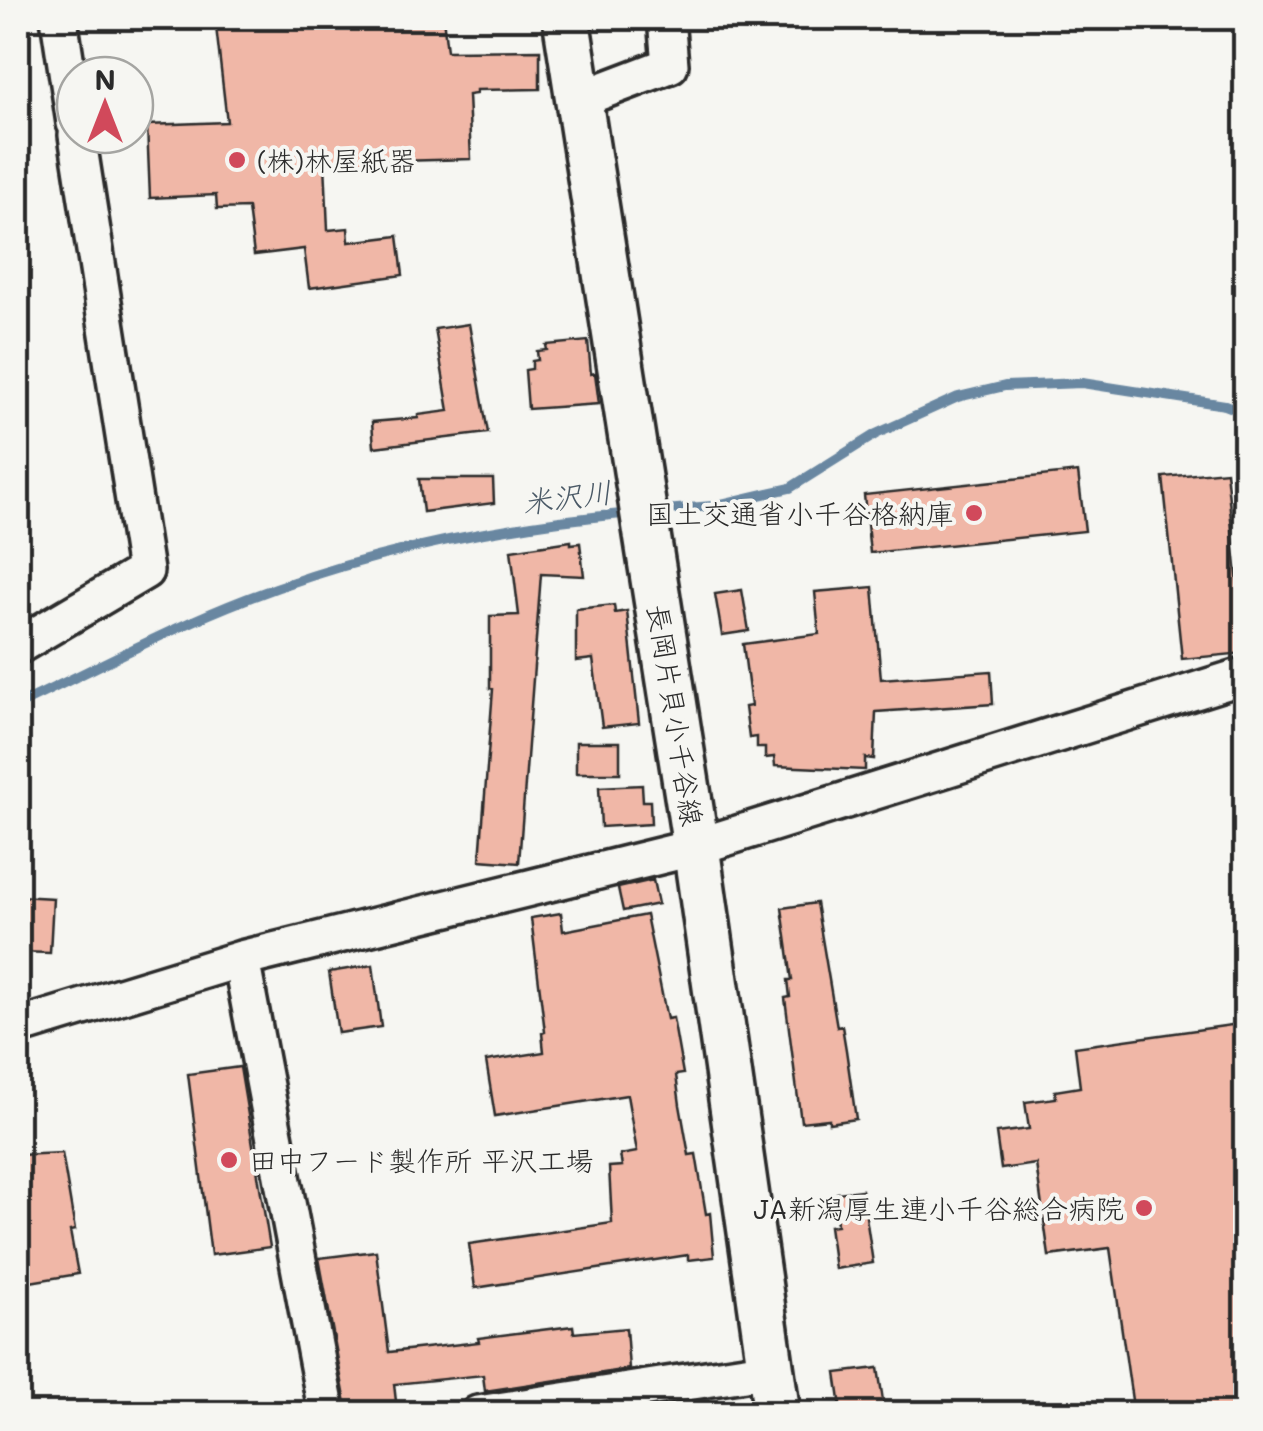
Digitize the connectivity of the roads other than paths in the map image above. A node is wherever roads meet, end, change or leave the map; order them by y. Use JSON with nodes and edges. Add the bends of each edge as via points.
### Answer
{"nodes":[{"id":1,"x":58,"y":18,"type":"edge"},
{"id":2,"x":566,"y":18,"type":"edge"},
{"id":3,"x":666,"y":18,"type":"edge"},
{"id":4,"x":64,"y":55,"type":"edge"},
{"id":5,"x":578,"y":100,"type":"junction"},
{"id":6,"x":80,"y":155,"type":"edge"},
{"id":7,"x":18,"y":646,"type":"edge"},
{"id":8,"x":1246,"y":674,"type":"edge"},
{"id":9,"x":696,"y":847,"type":"junction"},
{"id":10,"x":241,"y":959,"type":"junction"},
{"id":11,"x":18,"y":1027,"type":"edge"},
{"id":12,"x":770,"y":1369,"type":"junction"},
{"id":13,"x":327,"y":1414,"type":"edge"},
{"id":14,"x":478,"y":1414,"type":"edge"},
{"id":15,"x":777,"y":1414,"type":"edge"}],
"edges":[{"from":1,"to":4,"type":"street"},
{"from":2,"to":5,"type":"main road","name":"長岡片貝小千谷線"},
{"from":3,"to":5,"type":"street","via":[[670,65]]},
{"from":5,"to":9,"type":"main road","name":"長岡片貝小千谷線"},
{"from":6,"to":7,"type":"street","via":[[145,571]]},
{"from":8,"to":9,"type":"street"},
{"from":9,"to":10,"type":"street"},
{"from":9,"to":12,"type":"main road","name":"長岡片貝小千谷線"},
{"from":10,"to":11,"type":"street"},
{"from":10,"to":13,"type":"street"},
{"from":12,"to":14,"type":"street"},
{"from":12,"to":15,"type":"main road","name":"長岡片貝小千谷線"}]}
